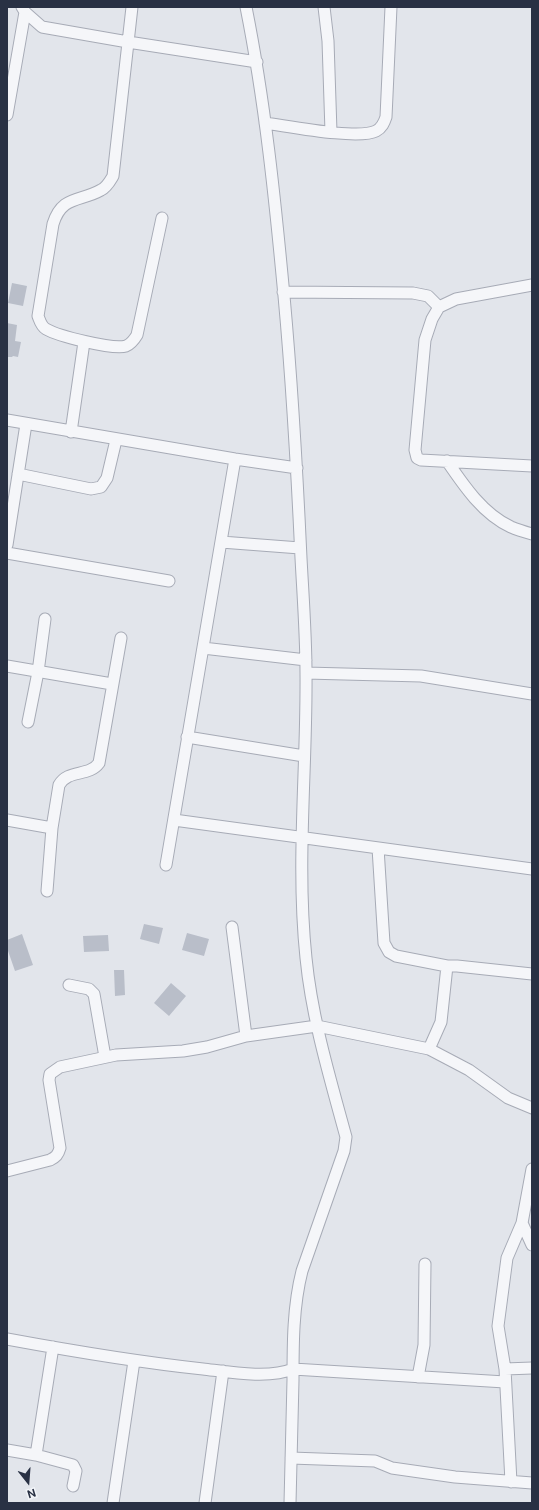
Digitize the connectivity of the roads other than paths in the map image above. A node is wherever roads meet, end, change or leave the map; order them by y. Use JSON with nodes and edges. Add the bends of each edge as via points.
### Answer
{"nodes":[{"id":1,"x":132,"y":7,"type":"edge"},
{"id":2,"x":246,"y":7,"type":"edge"},
{"id":3,"x":324,"y":7,"type":"edge"},
{"id":4,"x":390,"y":7,"type":"edge"},
{"id":5,"x":24,"y":9,"type":"edge"},
{"id":6,"x":128,"y":42,"type":"junction"},
{"id":7,"x":257,"y":62,"type":"junction"},
{"id":8,"x":7,"y":115,"type":"edge"},
{"id":9,"x":265,"y":123,"type":"junction"},
{"id":10,"x":331,"y":132,"type":"junction"},
{"id":11,"x":162,"y":218,"type":"dead end"},
{"id":12,"x":532,"y":285,"type":"edge"},
{"id":13,"x":283,"y":292,"type":"junction"},
{"id":14,"x":439,"y":307,"type":"junction"},
{"id":15,"x":84,"y":342,"type":"junction"},
{"id":16,"x":7,"y":420,"type":"edge"},
{"id":17,"x":26,"y":424,"type":"junction"},
{"id":18,"x":71,"y":432,"type":"junction"},
{"id":19,"x":116,"y":440,"type":"junction"},
{"id":20,"x":235,"y":459,"type":"junction"},
{"id":21,"x":447,"y":461,"type":"junction"},
{"id":22,"x":532,"y":466,"type":"edge"},
{"id":23,"x":297,"y":468,"type":"junction"},
{"id":24,"x":18,"y":474,"type":"junction"},
{"id":25,"x":532,"y":534,"type":"edge"},
{"id":26,"x":221,"y":542,"type":"junction"},
{"id":27,"x":7,"y":545,"type":"edge"},
{"id":28,"x":300,"y":548,"type":"junction"},
{"id":29,"x":7,"y":553,"type":"edge"},
{"id":30,"x":169,"y":581,"type":"dead end"},
{"id":31,"x":45,"y":619,"type":"dead end"},
{"id":32,"x":121,"y":638,"type":"dead end"},
{"id":33,"x":203,"y":648,"type":"junction"},
{"id":34,"x":306,"y":660,"type":"junction"},
{"id":35,"x":7,"y":666,"type":"edge"},
{"id":36,"x":38,"y":672,"type":"junction"},
{"id":37,"x":306,"y":673,"type":"junction"},
{"id":38,"x":112,"y":684,"type":"junction"},
{"id":39,"x":532,"y":694,"type":"edge"},
{"id":40,"x":28,"y":722,"type":"dead end"},
{"id":41,"x":188,"y":737,"type":"junction"},
{"id":42,"x":304,"y":756,"type":"junction"},
{"id":43,"x":7,"y":820,"type":"edge"},
{"id":44,"x":174,"y":820,"type":"junction"},
{"id":45,"x":52,"y":828,"type":"junction"},
{"id":46,"x":302,"y":837,"type":"junction"},
{"id":47,"x":378,"y":848,"type":"junction"},
{"id":48,"x":166,"y":865,"type":"dead end"},
{"id":49,"x":532,"y":869,"type":"edge"},
{"id":50,"x":47,"y":891,"type":"dead end"},
{"id":51,"x":232,"y":927,"type":"dead end"},
{"id":52,"x":448,"y":966,"type":"junction"},
{"id":53,"x":532,"y":974,"type":"edge"},
{"id":54,"x":69,"y":985,"type":"dead end"},
{"id":55,"x":317,"y":1026,"type":"junction"},
{"id":56,"x":246,"y":1036,"type":"junction"},
{"id":57,"x":429,"y":1049,"type":"junction"},
{"id":58,"x":105,"y":1057,"type":"junction"},
{"id":59,"x":532,"y":1108,"type":"edge"},
{"id":60,"x":532,"y":1169,"type":"edge"},
{"id":61,"x":7,"y":1171,"type":"edge"},
{"id":62,"x":522,"y":1223,"type":"junction"},
{"id":63,"x":532,"y":1245,"type":"edge"},
{"id":64,"x":425,"y":1264,"type":"dead end"},
{"id":65,"x":7,"y":1339,"type":"edge"},
{"id":66,"x":54,"y":1347,"type":"junction"},
{"id":67,"x":134,"y":1361,"type":"junction"},
{"id":68,"x":532,"y":1368,"type":"edge"},
{"id":69,"x":293,"y":1369,"type":"junction"},
{"id":70,"x":505,"y":1369,"type":"junction"},
{"id":71,"x":223,"y":1372,"type":"junction"},
{"id":72,"x":418,"y":1377,"type":"junction"},
{"id":73,"x":505,"y":1382,"type":"junction"},
{"id":74,"x":7,"y":1450,"type":"edge"},
{"id":75,"x":36,"y":1455,"type":"junction"},
{"id":76,"x":291,"y":1458,"type":"junction"},
{"id":77,"x":511,"y":1482,"type":"junction"},
{"id":78,"x":532,"y":1483,"type":"edge"},
{"id":79,"x":73,"y":1486,"type":"dead end"},
{"id":80,"x":114,"y":1503,"type":"edge"},
{"id":81,"x":205,"y":1503,"type":"edge"},
{"id":82,"x":290,"y":1503,"type":"edge"}],
"edges":[{"from":1,"to":6,"type":"street"},
{"from":2,"to":7,"type":"street"},
{"from":3,"to":10,"type":"street","via":[[328,41]]},
{"from":4,"to":10,"type":"street","via":[[384,123],[374,132],[366,134]]},
{"from":5,"to":6,"type":"street","via":[[42,27]]},
{"from":5,"to":8,"type":"street"},
{"from":6,"to":7,"type":"street"},
{"from":6,"to":15,"type":"street","via":[[113,176],[102,190],[71,200],[62,206],[56,215],[38,316],[46,329]]},
{"from":7,"to":9,"type":"street"},
{"from":9,"to":10,"type":"street"},
{"from":9,"to":13,"type":"street"},
{"from":11,"to":15,"type":"street","via":[[134,340],[121,347]]},
{"from":12,"to":14,"type":"street","via":[[456,299]]},
{"from":13,"to":14,"type":"street","via":[[413,292],[428,296]]},
{"from":13,"to":23,"type":"street"},
{"from":14,"to":21,"type":"street","via":[[425,340],[415,450],[417,458],[421,460]]},
{"from":15,"to":18,"type":"street"},
{"from":16,"to":17,"type":"street"},
{"from":17,"to":18,"type":"street"},
{"from":17,"to":24,"type":"street"},
{"from":18,"to":19,"type":"street"},
{"from":19,"to":20,"type":"street"},
{"from":19,"to":24,"type":"street","via":[[107,478],[101,487],[90,489]]},
{"from":20,"to":23,"type":"street"},
{"from":20,"to":26,"type":"street"},
{"from":21,"to":22,"type":"street"},
{"from":21,"to":25,"type":"street","via":[[469,493],[489,512],[511,527]]},
{"from":23,"to":28,"type":"street"},
{"from":24,"to":27,"type":"street"},
{"from":26,"to":28,"type":"street"},
{"from":26,"to":33,"type":"street"},
{"from":28,"to":34,"type":"street"},
{"from":29,"to":30,"type":"street"},
{"from":31,"to":36,"type":"street"},
{"from":32,"to":38,"type":"street"},
{"from":33,"to":34,"type":"street"},
{"from":33,"to":41,"type":"street"},
{"from":34,"to":37,"type":"street"},
{"from":35,"to":36,"type":"street"},
{"from":36,"to":38,"type":"street"},
{"from":36,"to":40,"type":"street"},
{"from":37,"to":39,"type":"street","via":[[421,676]]},
{"from":37,"to":42,"type":"street"},
{"from":38,"to":45,"type":"street","via":[[99,762],[92,770],[70,775],[62,780]]},
{"from":41,"to":42,"type":"street"},
{"from":41,"to":44,"type":"street"},
{"from":42,"to":46,"type":"street"},
{"from":43,"to":45,"type":"street"},
{"from":44,"to":46,"type":"street"},
{"from":44,"to":48,"type":"street"},
{"from":45,"to":50,"type":"street"},
{"from":46,"to":47,"type":"street"},
{"from":46,"to":55,"type":"street","via":[[306,954]]},
{"from":47,"to":49,"type":"street"},
{"from":47,"to":52,"type":"street","via":[[386,948],[396,956]]},
{"from":51,"to":56,"type":"street"},
{"from":52,"to":53,"type":"street"},
{"from":52,"to":57,"type":"street","via":[[441,1022]]},
{"from":54,"to":58,"type":"street","via":[[89,989],[94,994]]},
{"from":55,"to":56,"type":"street"},
{"from":55,"to":57,"type":"street"},
{"from":55,"to":69,"type":"street","via":[[346,1145],[302,1271],[295,1305]]},
{"from":56,"to":58,"type":"street","via":[[183,1051]]},
{"from":57,"to":59,"type":"street","via":[[468,1070],[508,1098]]},
{"from":58,"to":61,"type":"street","via":[[60,1067],[50,1074],[49,1086],[60,1148],[58,1154],[50,1160]]},
{"from":60,"to":62,"type":"street"},
{"from":62,"to":63,"type":"street"},
{"from":62,"to":70,"type":"street","via":[[507,1258],[499,1318]]},
{"from":64,"to":72,"type":"street","via":[[424,1345]]},
{"from":65,"to":66,"type":"street"},
{"from":66,"to":67,"type":"street"},
{"from":66,"to":75,"type":"street"},
{"from":67,"to":71,"type":"street"},
{"from":67,"to":80,"type":"street"},
{"from":68,"to":70,"type":"street"},
{"from":69,"to":71,"type":"street","via":[[271,1374]]},
{"from":69,"to":72,"type":"street"},
{"from":69,"to":76,"type":"street"},
{"from":70,"to":73,"type":"street"},
{"from":71,"to":81,"type":"street"},
{"from":72,"to":73,"type":"street"},
{"from":73,"to":77,"type":"street"},
{"from":74,"to":75,"type":"street"},
{"from":75,"to":79,"type":"street","via":[[73,1464],[76,1471]]},
{"from":76,"to":77,"type":"street","via":[[375,1461],[392,1468]]},
{"from":76,"to":82,"type":"street"},
{"from":77,"to":78,"type":"street"}]}
